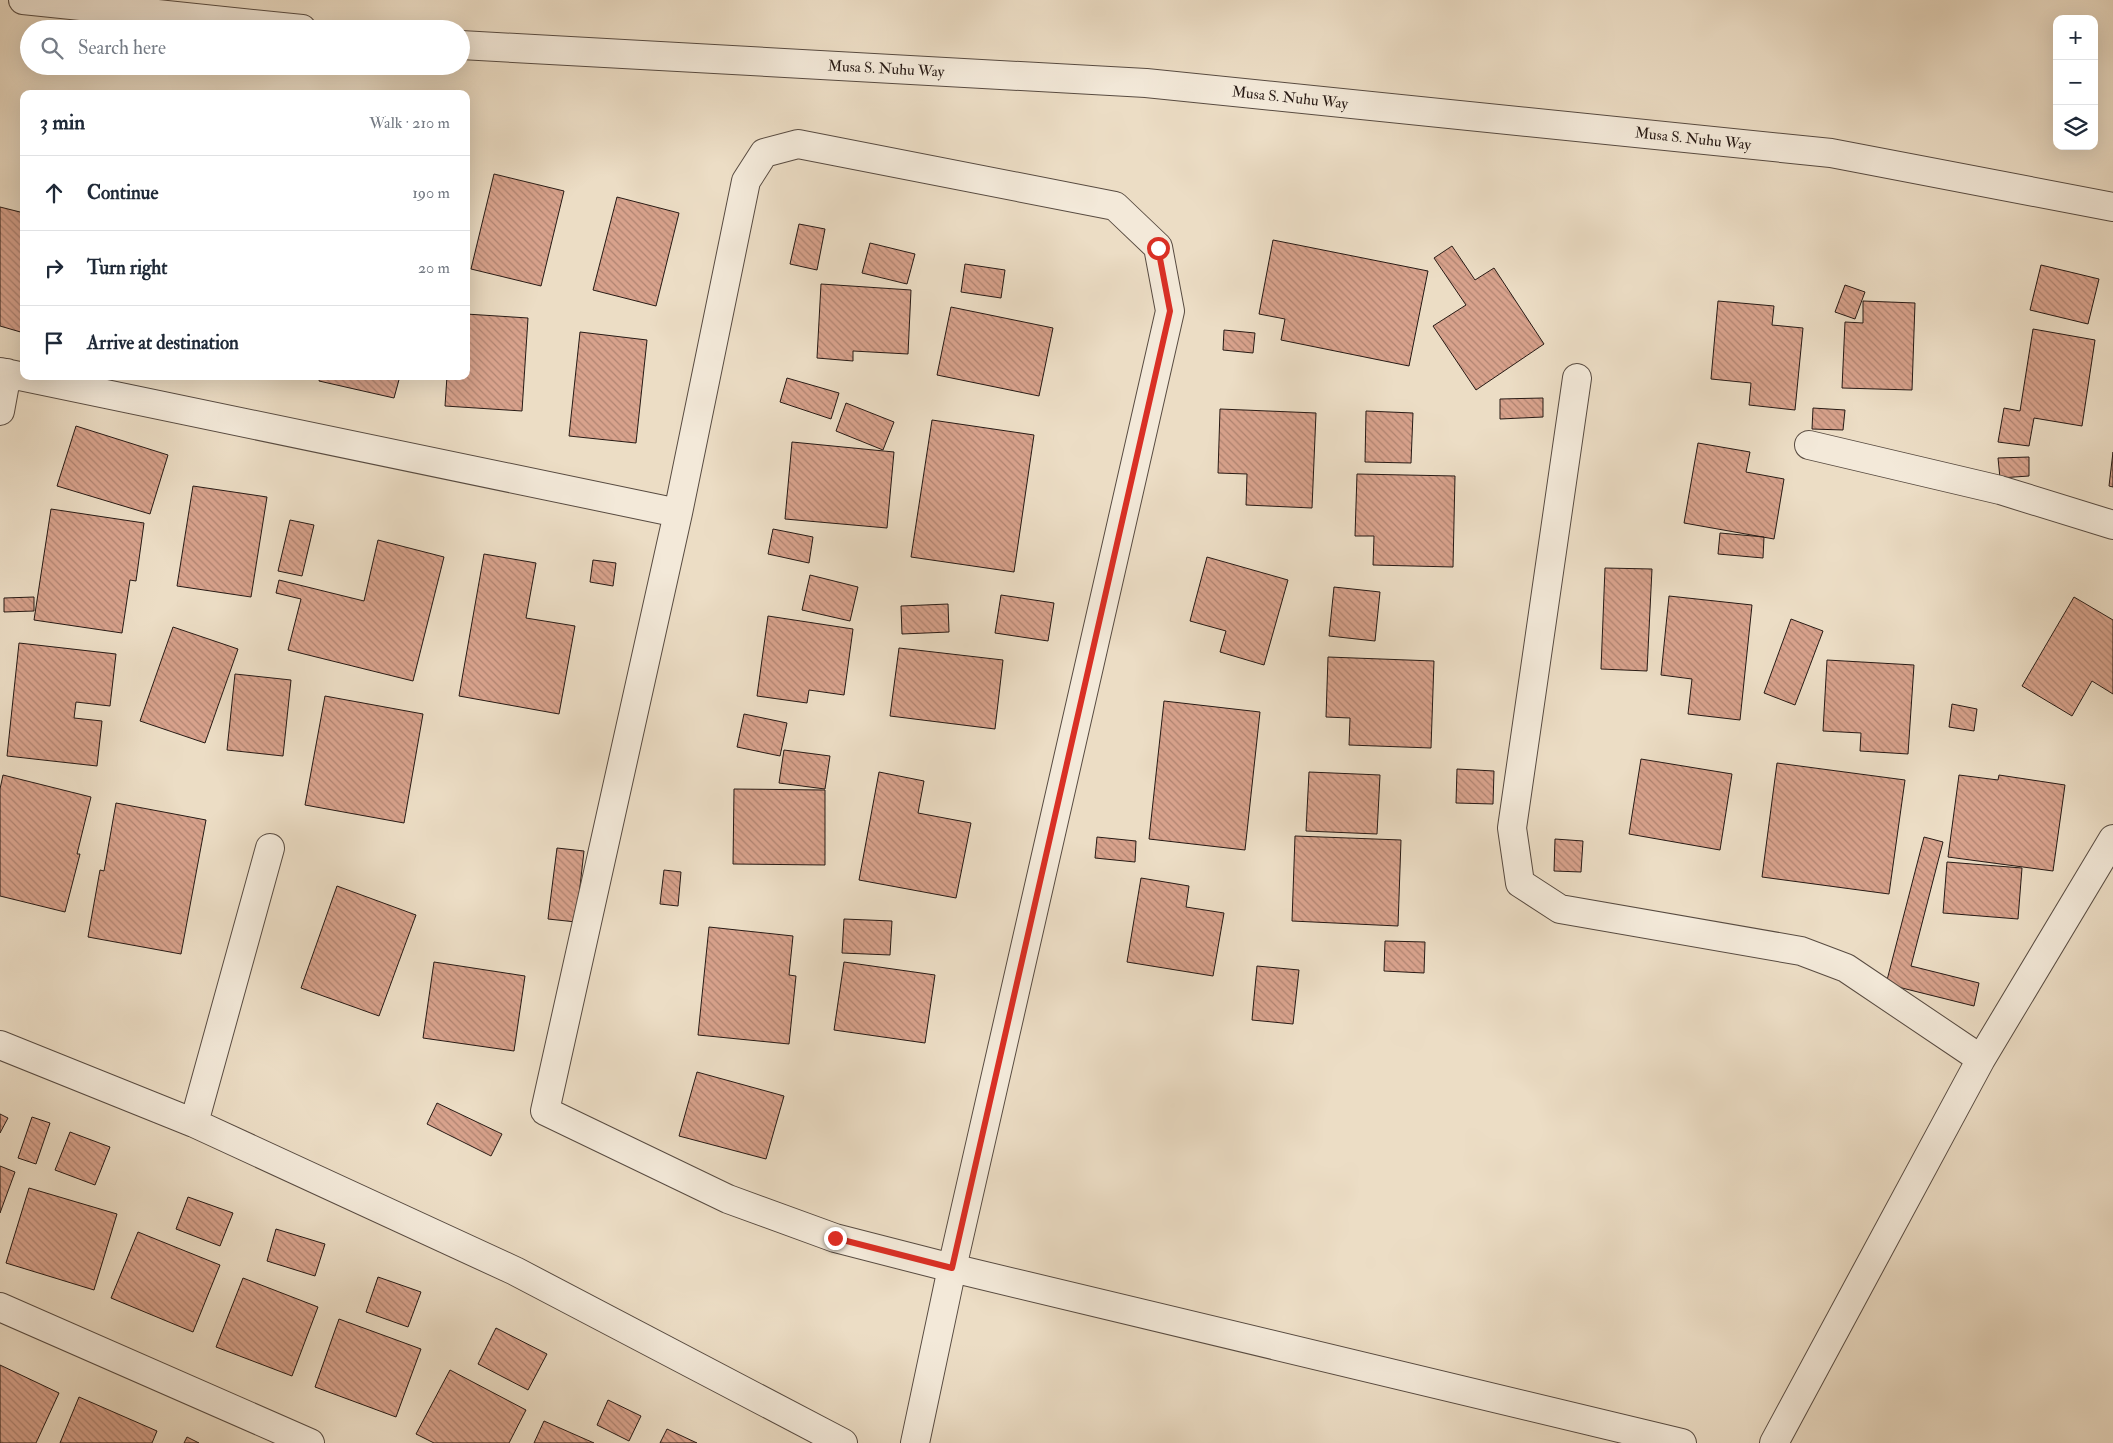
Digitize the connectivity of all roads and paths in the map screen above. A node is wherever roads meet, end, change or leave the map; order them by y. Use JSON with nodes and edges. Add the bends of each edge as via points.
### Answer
{"nodes":[{"id":1,"x":23,"y":0,"type":"edge"},
{"id":2,"x":215,"y":20,"type":"edge"},
{"id":3,"x":470,"y":45,"type":"edge"},
{"id":4,"x":2113,"y":207,"type":"edge"},
{"id":5,"x":4,"y":373,"type":"edge"},
{"id":6,"x":20,"y":376,"type":"edge"},
{"id":7,"x":1577,"y":378,"type":"dead end"},
{"id":8,"x":38,"y":380,"type":"edge"},
{"id":9,"x":0,"y":411,"type":"edge"},
{"id":10,"x":1809,"y":445,"type":"dead end"},
{"id":11,"x":678,"y":513,"type":"junction"},
{"id":12,"x":2113,"y":525,"type":"edge"},
{"id":13,"x":2113,"y":839,"type":"edge"},
{"id":14,"x":270,"y":848,"type":"dead end"},
{"id":15,"x":0,"y":1045,"type":"edge"},
{"id":16,"x":1981,"y":1059,"type":"junction"},
{"id":17,"x":194,"y":1123,"type":"junction"},
{"id":18,"x":952,"y":1268,"type":"junction"},
{"id":19,"x":0,"y":1306,"type":"edge"},
{"id":20,"x":310,"y":1443,"type":"edge"},
{"id":21,"x":843,"y":1443,"type":"edge"},
{"id":22,"x":914,"y":1443,"type":"edge"},
{"id":23,"x":1682,"y":1443,"type":"edge"},
{"id":24,"x":1774,"y":1443,"type":"edge"}],
"edges":[{"from":1,"to":2,"type":"street"},
{"from":3,"to":4,"type":"street","name":"Musa S. Nuhu Way","via":[[1146,83],[1831,153]]},
{"from":5,"to":6,"type":"street"},
{"from":5,"to":9,"type":"street"},
{"from":7,"to":16,"type":"street","via":[[1512,828],[1520,883],[1560,909],[1810,954],[1846,968]]},
{"from":8,"to":11,"type":"street"},
{"from":10,"to":12,"type":"street","via":[[2000,490]]},
{"from":11,"to":18,"type":"street","via":[[545,1110],[728,1199],[835,1238]]},
{"from":11,"to":18,"type":"street","via":[[746,181],[764,153],[798,144],[1115,206],[1158,248],[1170,311]]},
{"from":13,"to":16,"type":"street"},
{"from":14,"to":17,"type":"street"},
{"from":15,"to":17,"type":"street"},
{"from":16,"to":24,"type":"street"},
{"from":17,"to":21,"type":"street","via":[[514,1271]]},
{"from":18,"to":22,"type":"street"},
{"from":18,"to":23,"type":"street"},
{"from":19,"to":20,"type":"street"}]}
